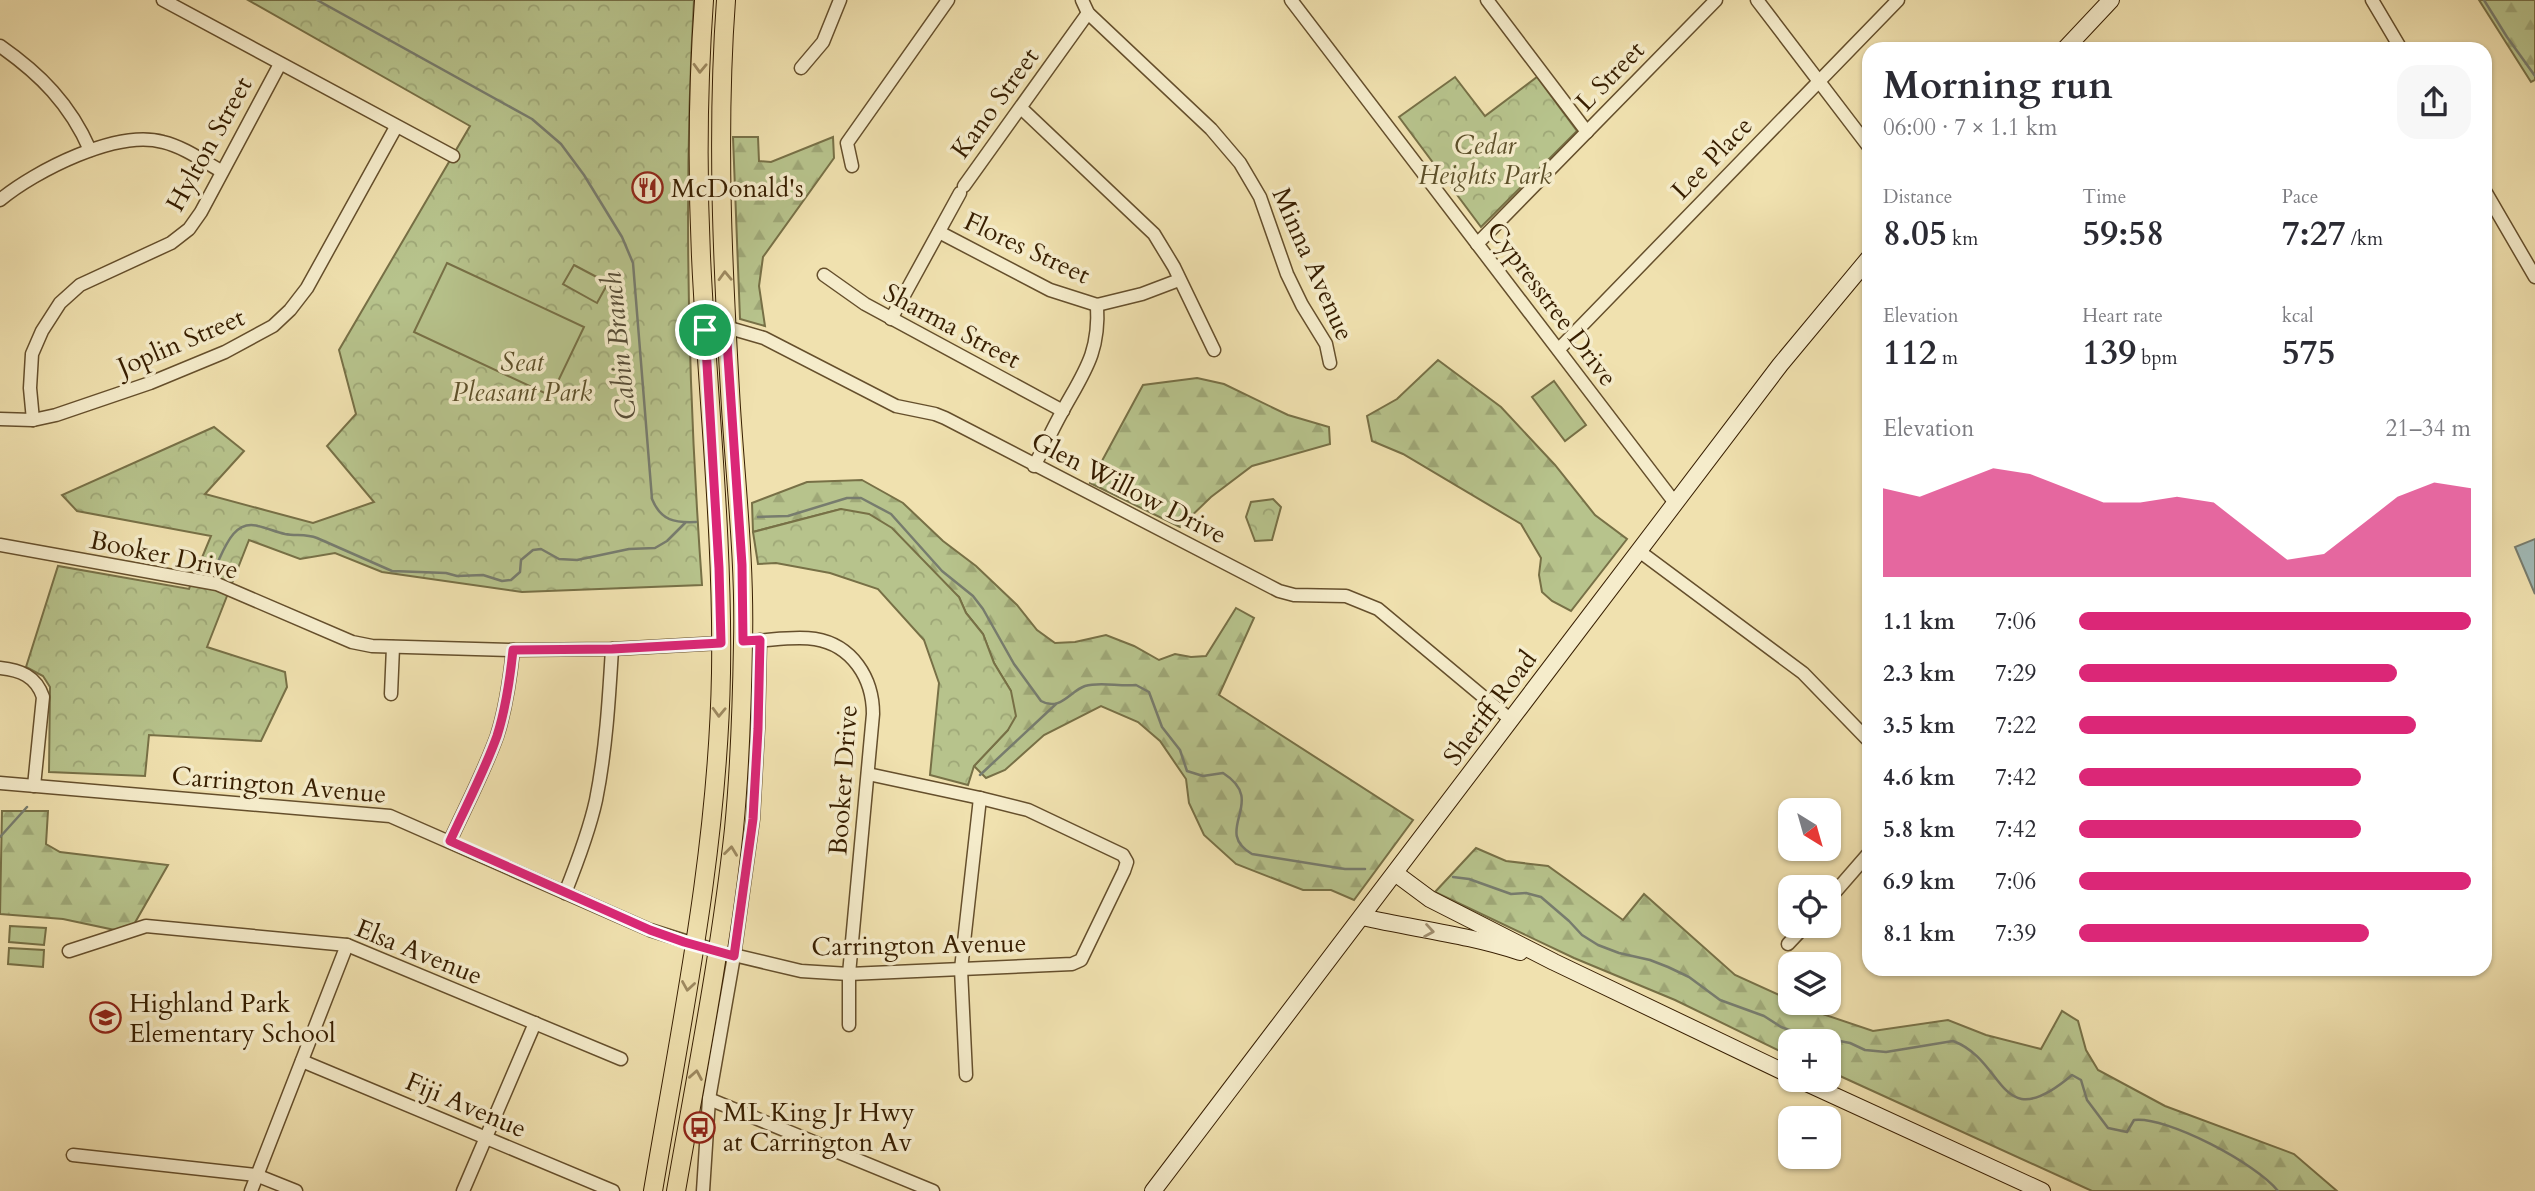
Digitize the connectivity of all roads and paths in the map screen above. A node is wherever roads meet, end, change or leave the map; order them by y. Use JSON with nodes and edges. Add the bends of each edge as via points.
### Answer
{"nodes":[{"id":1,"x":163,"y":0,"type":"edge"},
{"id":2,"x":704,"y":0,"type":"edge"},
{"id":3,"x":726,"y":0,"type":"edge"},
{"id":4,"x":840,"y":0,"type":"edge"},
{"id":5,"x":948,"y":0,"type":"edge"},
{"id":6,"x":1083,"y":0,"type":"edge"},
{"id":7,"x":1291,"y":0,"type":"edge"},
{"id":8,"x":1716,"y":0,"type":"edge"},
{"id":9,"x":1757,"y":0,"type":"edge"},
{"id":10,"x":1898,"y":0,"type":"edge"},
{"id":11,"x":2111,"y":0,"type":"edge"},
{"id":12,"x":2372,"y":0,"type":"edge"},
{"id":13,"x":1495,"y":3,"type":"edge"},
{"id":14,"x":1088,"y":13,"type":"junction"},
{"id":15,"x":2072,"y":42,"type":"edge"},
{"id":16,"x":2397,"y":42,"type":"edge"},
{"id":17,"x":0,"y":46,"type":"edge"},
{"id":18,"x":280,"y":64,"type":"junction"},
{"id":19,"x":801,"y":68,"type":"dead end"},
{"id":20,"x":1819,"y":82,"type":"junction"},
{"id":21,"x":1021,"y":108,"type":"junction"},
{"id":22,"x":396,"y":127,"type":"junction"},
{"id":23,"x":1587,"y":132,"type":"junction"},
{"id":24,"x":1862,"y":138,"type":"edge"},
{"id":25,"x":90,"y":150,"type":"junction"},
{"id":26,"x":453,"y":156,"type":"dead end"},
{"id":27,"x":852,"y":166,"type":"dead end"},
{"id":28,"x":221,"y":171,"type":"junction"},
{"id":29,"x":0,"y":200,"type":"edge"},
{"id":30,"x":2492,"y":203,"type":"edge"},
{"id":31,"x":939,"y":232,"type":"junction"},
{"id":32,"x":1477,"y":244,"type":"junction"},
{"id":33,"x":1862,"y":266,"type":"edge"},
{"id":34,"x":824,"y":275,"type":"dead end"},
{"id":35,"x":2535,"y":277,"type":"edge"},
{"id":36,"x":1179,"y":280,"type":"junction"},
{"id":37,"x":1097,"y":305,"type":"junction"},
{"id":38,"x":891,"y":319,"type":"junction"},
{"id":39,"x":726,"y":327,"type":"junction"},
{"id":40,"x":705,"y":330,"type":"junction"},
{"id":41,"x":1559,"y":349,"type":"junction"},
{"id":42,"x":1214,"y":350,"type":"dead end"},
{"id":43,"x":1330,"y":363,"type":"dead end"},
{"id":44,"x":1063,"y":411,"type":"junction"},
{"id":45,"x":0,"y":419,"type":"edge"},
{"id":46,"x":33,"y":419,"type":"junction"},
{"id":47,"x":1034,"y":466,"type":"junction"},
{"id":48,"x":715,"y":498,"type":"junction"},
{"id":49,"x":1675,"y":503,"type":"junction"},
{"id":50,"x":0,"y":545,"type":"edge"},
{"id":51,"x":1639,"y":551,"type":"junction"},
{"id":52,"x":752,"y":641,"type":"junction"},
{"id":53,"x":721,"y":643,"type":"junction"},
{"id":54,"x":393,"y":647,"type":"junction"},
{"id":55,"x":612,"y":649,"type":"junction"},
{"id":56,"x":513,"y":650,"type":"junction"},
{"id":57,"x":0,"y":668,"type":"edge"},
{"id":58,"x":391,"y":694,"type":"dead end"},
{"id":59,"x":1511,"y":720,"type":"junction"},
{"id":60,"x":1862,"y":734,"type":"edge"},
{"id":61,"x":738,"y":760,"type":"junction"},
{"id":62,"x":868,"y":774,"type":"junction"},
{"id":63,"x":0,"y":783,"type":"edge"},
{"id":64,"x":34,"y":786,"type":"junction"},
{"id":65,"x":981,"y":798,"type":"junction"},
{"id":66,"x":450,"y":841,"type":"junction"},
{"id":67,"x":1862,"y":861,"type":"edge"},
{"id":68,"x":1395,"y":873,"type":"junction"},
{"id":69,"x":1841,"y":885,"type":"edge"},
{"id":70,"x":565,"y":893,"type":"junction"},
{"id":71,"x":1362,"y":917,"type":"junction"},
{"id":72,"x":1794,"y":938,"type":"edge"},
{"id":73,"x":1788,"y":944,"type":"dead end"},
{"id":74,"x":347,"y":945,"type":"junction"},
{"id":75,"x":695,"y":945,"type":"junction"},
{"id":76,"x":69,"y":951,"type":"dead end"},
{"id":77,"x":726,"y":954,"type":"junction"},
{"id":78,"x":1554,"y":962,"type":"junction"},
{"id":79,"x":961,"y":969,"type":"junction"},
{"id":80,"x":849,"y":974,"type":"junction"},
{"id":81,"x":535,"y":1023,"type":"junction"},
{"id":82,"x":849,"y":1025,"type":"dead end"},
{"id":83,"x":621,"y":1059,"type":"dead end"},
{"id":84,"x":302,"y":1062,"type":"junction"},
{"id":85,"x":1778,"y":1069,"type":"edge"},
{"id":86,"x":966,"y":1075,"type":"dead end"},
{"id":87,"x":1826,"y":1092,"type":"edge"},
{"id":88,"x":709,"y":1099,"type":"junction"},
{"id":89,"x":486,"y":1138,"type":"junction"},
{"id":90,"x":73,"y":1155,"type":"dead end"},
{"id":91,"x":257,"y":1175,"type":"junction"},
{"id":92,"x":251,"y":1191,"type":"edge"},
{"id":93,"x":296,"y":1191,"type":"edge"},
{"id":94,"x":463,"y":1191,"type":"edge"},
{"id":95,"x":614,"y":1191,"type":"edge"},
{"id":96,"x":653,"y":1191,"type":"edge"},
{"id":97,"x":677,"y":1191,"type":"edge"},
{"id":98,"x":704,"y":1191,"type":"edge"},
{"id":99,"x":933,"y":1191,"type":"edge"},
{"id":100,"x":1153,"y":1191,"type":"edge"},
{"id":101,"x":2042,"y":1191,"type":"edge"}],
"edges":[{"from":1,"to":18,"type":"street"},
{"from":2,"to":40,"type":"main road","one_way":true,"via":[[698,159]]},
{"from":39,"to":3,"type":"main road","one_way":true,"via":[[721,116]]},
{"from":4,"to":19,"type":"street","via":[[822,42]]},
{"from":5,"to":27,"type":"street","via":[[847,143]]},
{"from":6,"to":14,"type":"street","name":"Minna Avenue"},
{"from":7,"to":32,"type":"street","name":"Cypresstree Drive"},
{"from":8,"to":23,"type":"street","name":"L Street"},
{"from":9,"to":20,"type":"street"},
{"from":10,"to":20,"type":"street","name":"Lee Place"},
{"from":11,"to":15,"type":"main road"},
{"from":12,"to":16,"type":"street"},
{"from":13,"to":23,"type":"street"},
{"from":14,"to":21,"type":"street","name":"Kano Street"},
{"from":14,"to":43,"type":"street","name":"Minna Avenue","via":[[1211,129],[1240,163],[1261,197],[1287,274],[1326,344]]},
{"from":17,"to":25,"type":"street","via":[[50,86]]},
{"from":18,"to":22,"type":"street"},
{"from":18,"to":28,"type":"street","name":"Hylton Street"},
{"from":20,"to":24,"type":"street"},
{"from":20,"to":41,"type":"street","name":"Lee Place"},
{"from":21,"to":31,"type":"street","name":"Kano Street","via":[[962,190]]},
{"from":21,"to":36,"type":"street","via":[[1150,230]]},
{"from":22,"to":26,"type":"street"},
{"from":22,"to":46,"type":"street","name":"Joplin Street","via":[[307,289],[273,326],[243,344],[149,383]]},
{"from":23,"to":32,"type":"street","name":"L Street"},
{"from":25,"to":28,"type":"street","via":[[121,142],[157,141]]},
{"from":25,"to":29,"type":"street","via":[[32,178]]},
{"from":28,"to":46,"type":"street","name":"Hylton Street","via":[[189,229],[171,243],[80,285],[55,310],[32,354]]},
{"from":30,"to":35,"type":"street"},
{"from":31,"to":37,"type":"street","name":"Flores Street","via":[[1050,289]]},
{"from":31,"to":38,"type":"street","name":"Kano Street"},
{"from":32,"to":41,"type":"street","name":"Cypresstree Drive"},
{"from":33,"to":49,"type":"main road","name":"Sheriff Road"},
{"from":34,"to":38,"type":"street","name":"Sharma Street"},
{"from":36,"to":37,"type":"street","via":[[1142,295]]},
{"from":36,"to":42,"type":"street"},
{"from":37,"to":44,"type":"street","via":[[1095,348]]},
{"from":38,"to":44,"type":"street","name":"Sharma Street"},
{"from":39,"to":40,"type":"street","name":"Glen Willow Drive"},
{"from":39,"to":47,"type":"street","name":"Glen Willow Drive","via":[[764,338],[896,406],[945,418]]},
{"from":39,"to":52,"type":"main road","via":[[742,565]]},
{"from":40,"to":48,"type":"main road"},
{"from":41,"to":49,"type":"street","name":"Cypresstree Drive"},
{"from":44,"to":47,"type":"street"},
{"from":45,"to":46,"type":"street","name":"Joplin Street"},
{"from":47,"to":59,"type":"street","name":"Glen Willow Drive","via":[[1273,589],[1366,602]]},
{"from":48,"to":52,"type":"main road","via":[[727,527],[732,624],[736,634]]},
{"from":48,"to":53,"type":"main road"},
{"from":49,"to":51,"type":"main road","name":"Sheriff Road"},
{"from":50,"to":54,"type":"street","name":"Booker Drive","via":[[217,584],[352,642]]},
{"from":51,"to":59,"type":"main road","name":"Sheriff Road"},
{"from":51,"to":60,"type":"street","via":[[1803,673]]},
{"from":52,"to":61,"type":"main road"},
{"from":52,"to":62,"type":"street","name":"Booker Drive","via":[[824,641],[856,662],[870,684],[873,700]]},
{"from":52,"to":77,"type":"street","via":[[758,729],[753,819]]},
{"from":53,"to":55,"type":"street","name":"Booker Drive"},
{"from":53,"to":61,"type":"main road","via":[[734,651],[732,738]]},
{"from":53,"to":75,"type":"main road","one_way":true,"via":[[715,789]]},
{"from":54,"to":56,"type":"street","name":"Booker Drive"},
{"from":54,"to":58,"type":"street"},
{"from":55,"to":56,"type":"street","name":"Booker Drive"},
{"from":55,"to":70,"type":"street","via":[[595,802]]},
{"from":56,"to":66,"type":"street","via":[[497,735]]},
{"from":57,"to":64,"type":"street","via":[[26,674],[43,697]]},
{"from":59,"to":68,"type":"main road","name":"Sheriff Road"},
{"from":77,"to":61,"type":"main road","one_way":true},
{"from":62,"to":65,"type":"street"},
{"from":62,"to":80,"type":"street","name":"Booker Drive"},
{"from":63,"to":64,"type":"street","name":"Carrington Avenue"},
{"from":64,"to":66,"type":"street","name":"Carrington Avenue","via":[[390,816]]},
{"from":65,"to":79,"type":"street"},
{"from":65,"to":79,"type":"street","name":"Carrington Avenue","via":[[1028,810],[1118,851],[1126,860],[1080,962]]},
{"from":66,"to":70,"type":"street","name":"Carrington Avenue"},
{"from":67,"to":69,"type":"street"},
{"from":68,"to":71,"type":"main road","name":"Sheriff Road"},
{"from":68,"to":78,"type":"main road","via":[[1430,899]]},
{"from":70,"to":75,"type":"street","name":"Carrington Avenue"},
{"from":71,"to":78,"type":"main road","one_way":true,"via":[[1480,940]]},
{"from":71,"to":100,"type":"main road","name":"Sheriff Road"},
{"from":72,"to":73,"type":"street"},
{"from":74,"to":76,"type":"street","name":"Elsa Avenue","via":[[146,926]]},
{"from":74,"to":81,"type":"street","name":"Elsa Avenue"},
{"from":74,"to":84,"type":"street"},
{"from":75,"to":77,"type":"street","name":"Carrington Avenue"},
{"from":75,"to":96,"type":"main road","one_way":true},
{"from":77,"to":80,"type":"street","name":"Carrington Avenue","via":[[801,971]]},
{"from":77,"to":88,"type":"street"},
{"from":97,"to":77,"type":"main road","one_way":true},
{"from":78,"to":85,"type":"main road"},
{"from":79,"to":80,"type":"street","name":"Carrington Avenue"},
{"from":79,"to":86,"type":"street"},
{"from":80,"to":82,"type":"street","name":"Booker Drive"},
{"from":81,"to":83,"type":"street","name":"Elsa Avenue"},
{"from":81,"to":89,"type":"street"},
{"from":84,"to":89,"type":"street","name":"Fiji Avenue"},
{"from":84,"to":91,"type":"street"},
{"from":87,"to":101,"type":"main road"},
{"from":88,"to":98,"type":"street"},
{"from":88,"to":99,"type":"street"},
{"from":89,"to":94,"type":"street"},
{"from":89,"to":95,"type":"street","name":"Fiji Avenue"},
{"from":90,"to":91,"type":"street"},
{"from":91,"to":92,"type":"street"},
{"from":91,"to":93,"type":"street"}]}
